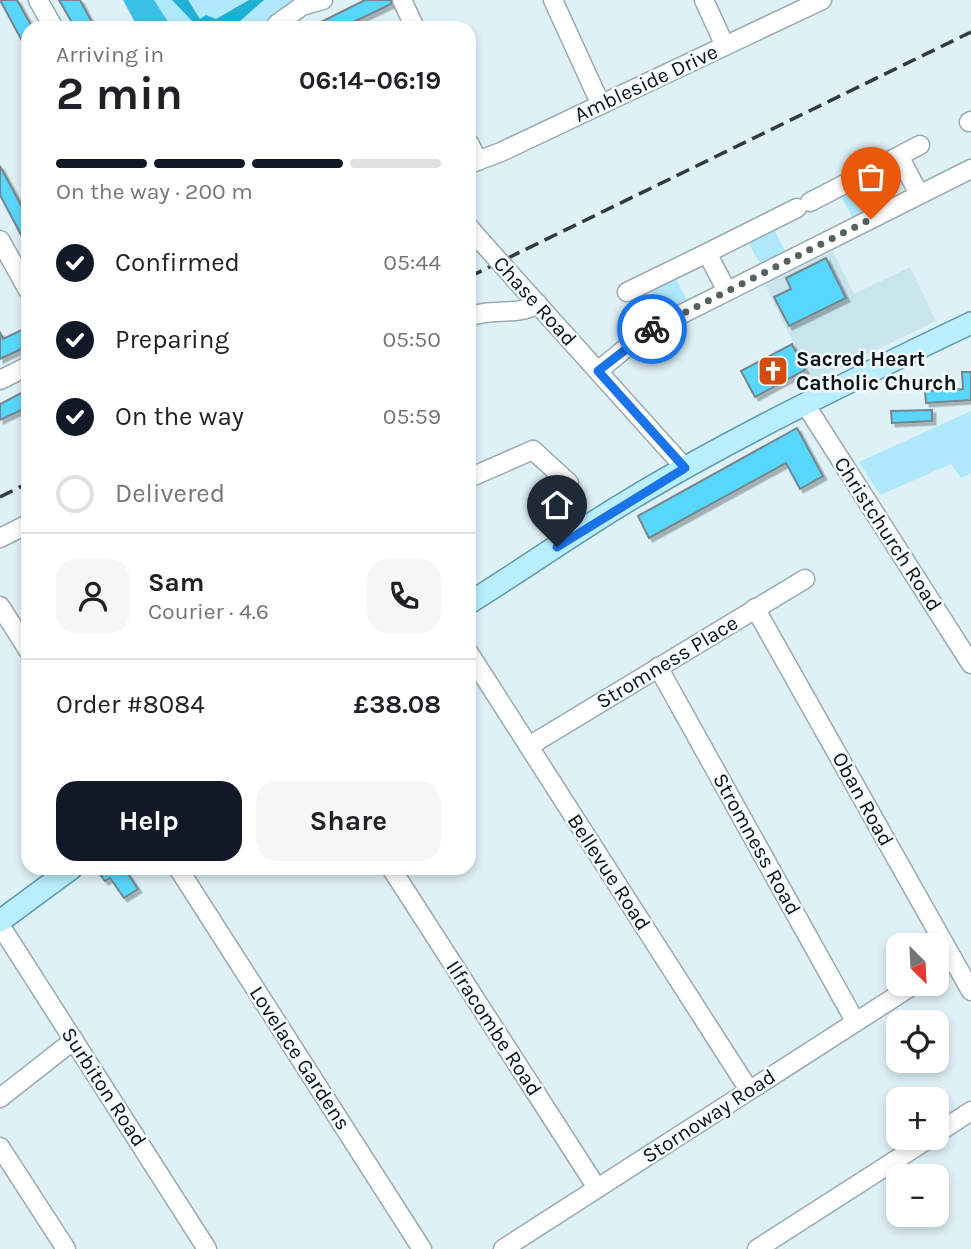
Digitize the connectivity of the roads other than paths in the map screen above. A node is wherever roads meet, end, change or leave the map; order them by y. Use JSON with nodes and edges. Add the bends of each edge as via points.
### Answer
{"nodes":[{"id":1,"x":38,"y":0,"type":"edge"},
{"id":2,"x":323,"y":0,"type":"edge"},
{"id":3,"x":402,"y":0,"type":"edge"},
{"id":4,"x":552,"y":0,"type":"edge"},
{"id":5,"x":704,"y":0,"type":"edge"},
{"id":6,"x":822,"y":0,"type":"edge"},
{"id":7,"x":50,"y":21,"type":"edge"},
{"id":8,"x":282,"y":21,"type":"edge"},
{"id":9,"x":412,"y":21,"type":"edge"},
{"id":10,"x":725,"y":46,"type":"junction"},
{"id":11,"x":601,"y":105,"type":"junction"},
{"id":12,"x":920,"y":145,"type":"dead end"},
{"id":13,"x":899,"y":156,"type":"junction"},
{"id":14,"x":476,"y":161,"type":"edge"},
{"id":15,"x":971,"y":169,"type":"edge"},
{"id":16,"x":919,"y":194,"type":"junction"},
{"id":17,"x":476,"y":235,"type":"edge"},
{"id":18,"x":0,"y":240,"type":"edge"},
{"id":19,"x":707,"y":253,"type":"junction"},
{"id":20,"x":21,"y":278,"type":"edge"},
{"id":21,"x":727,"y":291,"type":"junction"},
{"id":22,"x":628,"y":292,"type":"dead end"},
{"id":23,"x":538,"y":304,"type":"junction"},
{"id":24,"x":476,"y":315,"type":"edge"},
{"id":25,"x":971,"y":323,"type":"edge"},
{"id":26,"x":21,"y":370,"type":"edge"},
{"id":27,"x":598,"y":371,"type":"junction"},
{"id":28,"x":0,"y":380,"type":"edge"},
{"id":29,"x":805,"y":404,"type":"junction"},
{"id":30,"x":685,"y":468,"type":"junction"},
{"id":31,"x":476,"y":475,"type":"edge"},
{"id":32,"x":569,"y":483,"type":"dead end"},
{"id":33,"x":21,"y":528,"type":"edge"},
{"id":34,"x":0,"y":538,"type":"edge"},
{"id":35,"x":805,"y":579,"type":"dead end"},
{"id":36,"x":476,"y":598,"type":"edge"},
{"id":37,"x":0,"y":606,"type":"edge"},
{"id":38,"x":755,"y":608,"type":"junction"},
{"id":39,"x":964,"y":638,"type":"edge"},
{"id":40,"x":21,"y":639,"type":"edge"},
{"id":41,"x":476,"y":664,"type":"edge"},
{"id":42,"x":971,"y":664,"type":"edge"},
{"id":43,"x":658,"y":667,"type":"junction"},
{"id":44,"x":528,"y":746,"type":"junction"},
{"id":45,"x":63,"y":875,"type":"edge"},
{"id":46,"x":182,"y":875,"type":"edge"},
{"id":47,"x":396,"y":875,"type":"edge"},
{"id":48,"x":0,"y":923,"type":"edge"},
{"id":49,"x":953,"y":959,"type":"junction"},
{"id":50,"x":949,"y":962,"type":"edge"},
{"id":51,"x":971,"y":991,"type":"edge"},
{"id":52,"x":896,"y":996,"type":"edge"},
{"id":53,"x":855,"y":1021,"type":"junction"},
{"id":54,"x":74,"y":1040,"type":"junction"},
{"id":55,"x":749,"y":1090,"type":"junction"},
{"id":56,"x":0,"y":1098,"type":"edge"},
{"id":57,"x":971,"y":1111,"type":"edge"},
{"id":58,"x":949,"y":1125,"type":"edge"},
{"id":59,"x":0,"y":1147,"type":"edge"},
{"id":60,"x":911,"y":1150,"type":"edge"},
{"id":61,"x":597,"y":1188,"type":"junction"},
{"id":62,"x":66,"y":1249,"type":"edge"},
{"id":63,"x":207,"y":1249,"type":"edge"},
{"id":64,"x":422,"y":1249,"type":"edge"},
{"id":65,"x":503,"y":1249,"type":"edge"},
{"id":66,"x":757,"y":1249,"type":"edge"}],
"edges":[{"from":1,"to":7,"type":"street"},
{"from":2,"to":8,"type":"street","via":[[302,6]]},
{"from":3,"to":9,"type":"street"},
{"from":4,"to":11,"type":"street"},
{"from":5,"to":10,"type":"street"},
{"from":6,"to":10,"type":"street","name":"Ambleside Drive"},
{"from":10,"to":11,"type":"street","name":"Ambleside Drive"},
{"from":11,"to":14,"type":"street","name":"Ambleside Drive"},
{"from":12,"to":13,"type":"street"},
{"from":13,"to":16,"type":"street"},
{"from":13,"to":19,"type":"street"},
{"from":15,"to":16,"type":"street"},
{"from":16,"to":21,"type":"street"},
{"from":17,"to":23,"type":"street","name":"Chase Road","bridge":true},
{"from":18,"to":20,"type":"street"},
{"from":19,"to":21,"type":"street"},
{"from":19,"to":22,"type":"street"},
{"from":21,"to":27,"type":"street","via":[[645,333]]},
{"from":23,"to":24,"type":"street","via":[[523,311]]},
{"from":23,"to":27,"type":"street","name":"Chase Road"},
{"from":25,"to":29,"type":"main road"},
{"from":26,"to":28,"type":"street"},
{"from":27,"to":30,"type":"street","name":"Chase Road"},
{"from":29,"to":30,"type":"main road"},
{"from":29,"to":39,"type":"street","name":"Christchurch Road"},
{"from":30,"to":36,"type":"main road"},
{"from":31,"to":32,"type":"street","via":[[533,450]]},
{"from":33,"to":34,"type":"street"},
{"from":35,"to":38,"type":"street","name":"Stromness Place"},
{"from":37,"to":40,"type":"street"},
{"from":38,"to":43,"type":"street","name":"Stromness Place"},
{"from":38,"to":49,"type":"street","name":"Oban Road"},
{"from":39,"to":42,"type":"street","name":"Christchurch Road"},
{"from":41,"to":44,"type":"street","name":"Bellevue Road"},
{"from":43,"to":44,"type":"street","name":"Stromness Place"},
{"from":43,"to":53,"type":"street","name":"Stromness Road"},
{"from":44,"to":55,"type":"street","name":"Bellevue Road"},
{"from":45,"to":48,"type":"main road"},
{"from":46,"to":64,"type":"street","name":"Lovelace Gardens"},
{"from":47,"to":61,"type":"street","name":"Ilfracombe Road"},
{"from":48,"to":54,"type":"street","name":"Surbiton Road"},
{"from":49,"to":50,"type":"street"},
{"from":49,"to":51,"type":"street","name":"Oban Road"},
{"from":52,"to":53,"type":"street","name":"Stornoway Road"},
{"from":53,"to":55,"type":"street","name":"Stornoway Road"},
{"from":54,"to":56,"type":"street"},
{"from":54,"to":63,"type":"street","name":"Surbiton Road"},
{"from":55,"to":61,"type":"street","name":"Stornoway Road"},
{"from":57,"to":58,"type":"street"},
{"from":59,"to":62,"type":"street"},
{"from":60,"to":66,"type":"street"},
{"from":61,"to":65,"type":"street","name":"Stornoway Road"}]}
